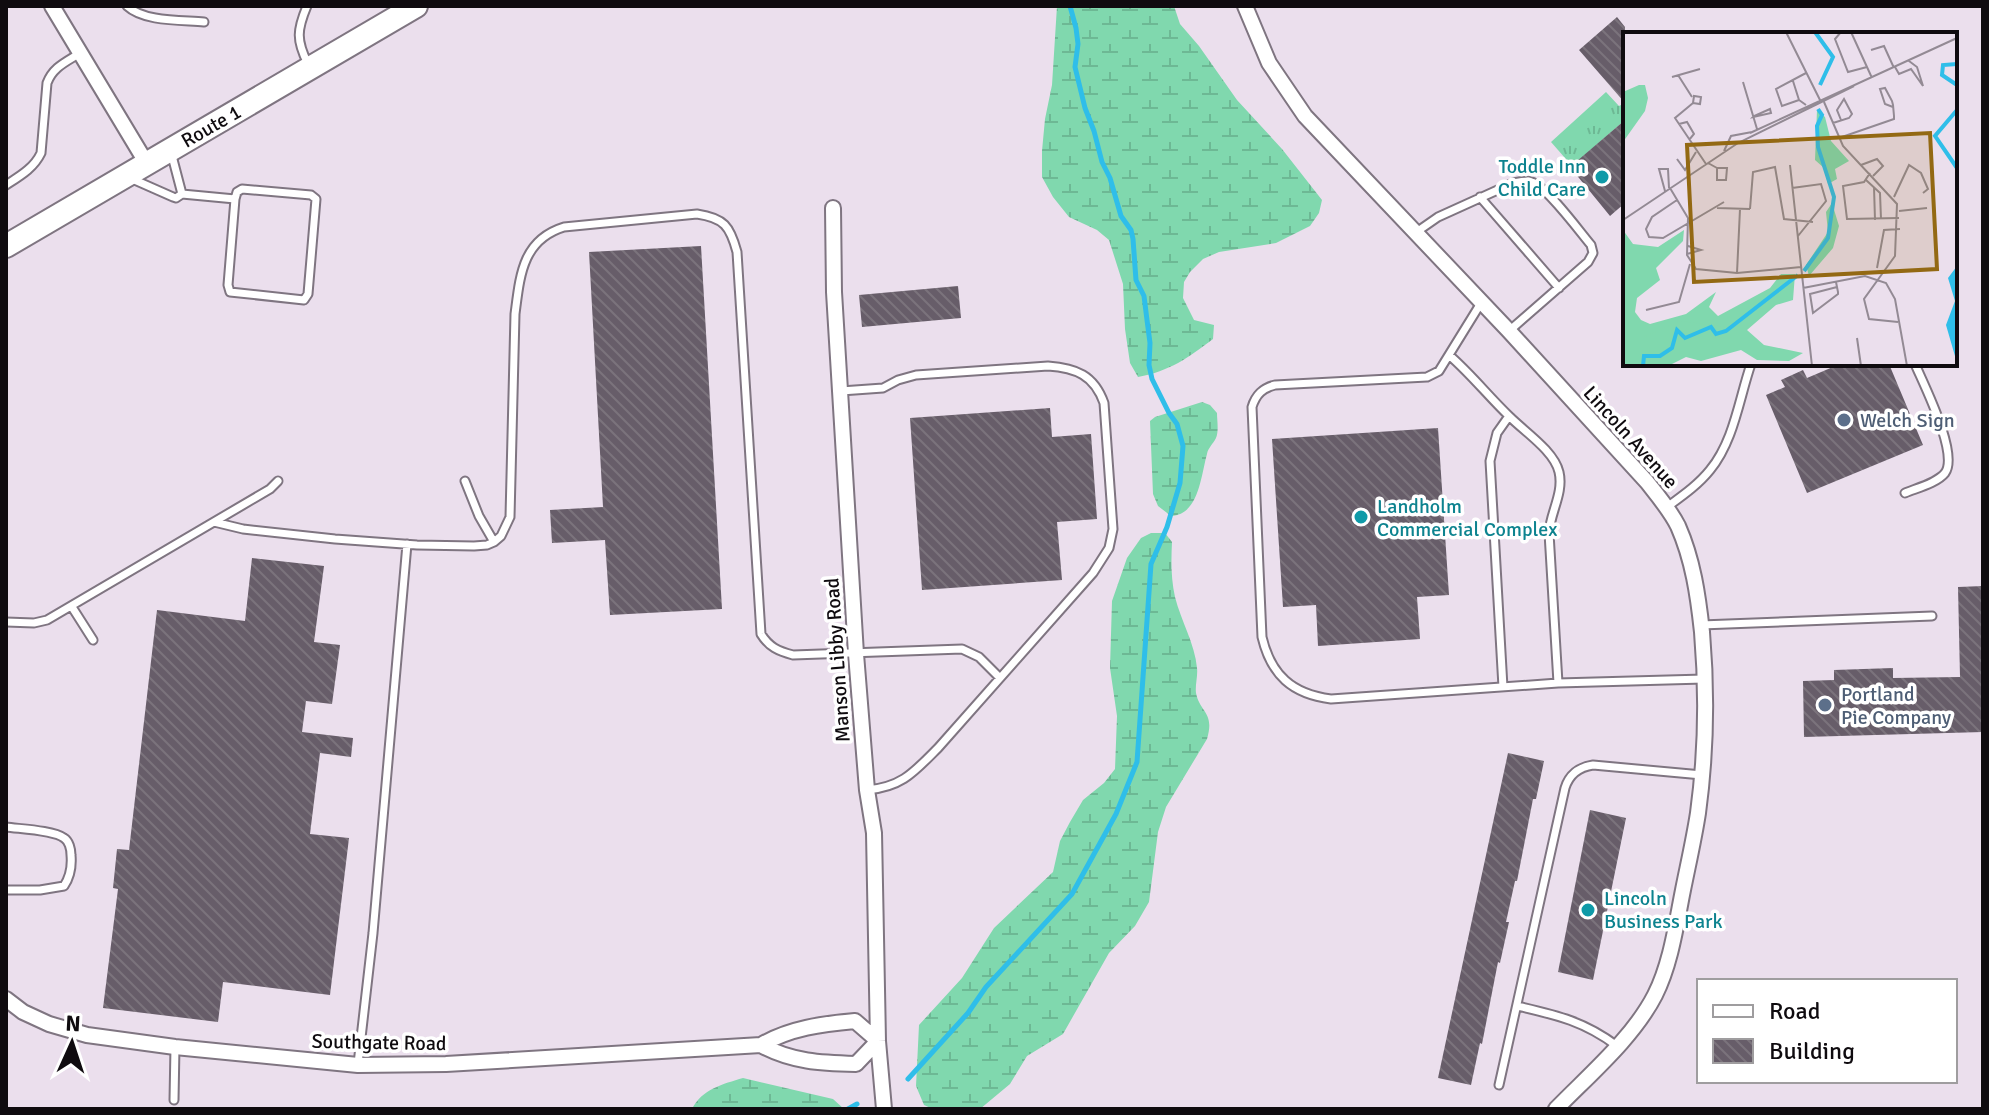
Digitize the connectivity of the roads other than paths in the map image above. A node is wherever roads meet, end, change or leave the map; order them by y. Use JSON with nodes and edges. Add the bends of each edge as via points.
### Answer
{"nodes":[{"id":1,"x":52,"y":6,"type":"edge"},
{"id":2,"x":127,"y":6,"type":"edge"},
{"id":3,"x":307,"y":6,"type":"edge"},
{"id":4,"x":416,"y":6,"type":"edge"},
{"id":5,"x":1245,"y":6,"type":"edge"},
{"id":6,"x":204,"y":22,"type":"dead end"},
{"id":7,"x":80,"y":53,"type":"junction"},
{"id":8,"x":309,"y":68,"type":"junction"},
{"id":9,"x":170,"y":150,"type":"junction"},
{"id":10,"x":147,"y":164,"type":"junction"},
{"id":11,"x":126,"y":176,"type":"junction"},
{"id":12,"x":6,"y":185,"type":"edge"},
{"id":13,"x":182,"y":194,"type":"junction"},
{"id":14,"x":1480,"y":197,"type":"junction"},
{"id":15,"x":235,"y":199,"type":"junction"},
{"id":16,"x":833,"y":208,"type":"dead end"},
{"id":17,"x":1415,"y":233,"type":"junction"},
{"id":18,"x":6,"y":246,"type":"edge"},
{"id":19,"x":1559,"y":288,"type":"junction"},
{"id":20,"x":1481,"y":303,"type":"junction"},
{"id":21,"x":1509,"y":331,"type":"junction"},
{"id":22,"x":1449,"y":355,"type":"junction"},
{"id":23,"x":1750,"y":366,"type":"edge"},
{"id":24,"x":1916,"y":366,"type":"edge"},
{"id":25,"x":841,"y":391,"type":"junction"},
{"id":26,"x":1509,"y":416,"type":"junction"},
{"id":27,"x":278,"y":481,"type":"dead end"},
{"id":28,"x":465,"y":481,"type":"dead end"},
{"id":29,"x":1905,"y":493,"type":"dead end"},
{"id":30,"x":1667,"y":507,"type":"junction"},
{"id":31,"x":214,"y":522,"type":"junction"},
{"id":32,"x":494,"y":542,"type":"junction"},
{"id":33,"x":407,"y":544,"type":"junction"},
{"id":34,"x":72,"y":607,"type":"junction"},
{"id":35,"x":1932,"y":616,"type":"dead end"},
{"id":36,"x":6,"y":622,"type":"edge"},
{"id":37,"x":1701,"y":625,"type":"junction"},
{"id":38,"x":93,"y":640,"type":"dead end"},
{"id":39,"x":856,"y":654,"type":"junction"},
{"id":40,"x":1000,"y":678,"type":"junction"},
{"id":41,"x":1704,"y":679,"type":"junction"},
{"id":42,"x":1558,"y":683,"type":"junction"},
{"id":43,"x":1503,"y":687,"type":"junction"},
{"id":44,"x":1702,"y":775,"type":"junction"},
{"id":45,"x":867,"y":790,"type":"junction"},
{"id":46,"x":6,"y":827,"type":"edge"},
{"id":47,"x":6,"y":890,"type":"edge"},
{"id":48,"x":6,"y":999,"type":"edge"},
{"id":49,"x":1517,"y":1006,"type":"junction"},
{"id":50,"x":878,"y":1041,"type":"junction"},
{"id":51,"x":761,"y":1045,"type":"junction"},
{"id":52,"x":1617,"y":1046,"type":"junction"},
{"id":53,"x":175,"y":1047,"type":"junction"},
{"id":54,"x":358,"y":1065,"type":"junction"},
{"id":55,"x":1499,"y":1085,"type":"dead end"},
{"id":56,"x":174,"y":1100,"type":"dead end"},
{"id":57,"x":884,"y":1109,"type":"edge"},
{"id":58,"x":1556,"y":1109,"type":"edge"}],
"edges":[{"from":1,"to":7,"type":"street"},
{"from":2,"to":6,"type":"lane","via":[[146,16]]},
{"from":3,"to":8,"type":"lane","via":[[298,37]]},
{"from":4,"to":8,"type":"main road","name":"Route 1"},
{"from":5,"to":17,"type":"street","name":"Lincoln Avenue","via":[[1269,63],[1297,105]]},
{"from":7,"to":10,"type":"street"},
{"from":7,"to":12,"type":"lane","via":[[58,66],[47,83],[39,158]]},
{"from":8,"to":9,"type":"main road","name":"Route 1"},
{"from":9,"to":10,"type":"main road","name":"Route 1"},
{"from":9,"to":13,"type":"lane"},
{"from":10,"to":11,"type":"main road","name":"Route 1"},
{"from":11,"to":13,"type":"lane","via":[[176,198]]},
{"from":11,"to":18,"type":"main road","name":"Route 1"},
{"from":13,"to":15,"type":"lane"},
{"from":14,"to":17,"type":"lane"},
{"from":14,"to":19,"type":"lane"},
{"from":14,"to":19,"type":"lane","via":[[1525,181],[1547,193],[1593,249],[1588,262]]},
{"from":15,"to":15,"type":"lane","via":[[228,289],[304,300],[316,199],[242,189]]},
{"from":16,"to":25,"type":"street","name":"Manson Libby Road"},
{"from":17,"to":20,"type":"street","name":"Lincoln Avenue"},
{"from":19,"to":21,"type":"lane"},
{"from":20,"to":21,"type":"street","name":"Lincoln Avenue"},
{"from":20,"to":22,"type":"lane"},
{"from":21,"to":30,"type":"street","name":"Lincoln Avenue"},
{"from":22,"to":26,"type":"lane"},
{"from":22,"to":43,"type":"lane","via":[[1439,371],[1427,377],[1275,385],[1259,393],[1252,407],[1262,637],[1283,679],[1315,697]]},
{"from":23,"to":30,"type":"lane","via":[[1719,457],[1698,483]]},
{"from":24,"to":29,"type":"lane","via":[[1947,443],[1949,462],[1943,475]]},
{"from":25,"to":39,"type":"street","name":"Manson Libby Road"},
{"from":25,"to":40,"type":"lane","via":[[883,388],[916,375],[1048,366],[1084,374],[1101,393],[1113,529],[1109,548],[1081,588]]},
{"from":26,"to":42,"type":"lane","via":[[1540,444],[1559,472],[1560,488],[1549,520]]},
{"from":26,"to":43,"type":"lane","via":[[1497,433],[1490,461]]},
{"from":27,"to":31,"type":"lane"},
{"from":28,"to":32,"type":"lane"},
{"from":30,"to":37,"type":"street","name":"Lincoln Avenue","via":[[1693,569]]},
{"from":31,"to":33,"type":"lane"},
{"from":31,"to":34,"type":"lane"},
{"from":32,"to":33,"type":"lane"},
{"from":32,"to":39,"type":"lane","via":[[510,517],[515,314],[531,249],[550,231],[564,227],[710,216],[732,233],[737,252],[761,634],[775,649],[793,655]]},
{"from":33,"to":54,"type":"lane"},
{"from":34,"to":36,"type":"lane","via":[[34,623]]},
{"from":34,"to":38,"type":"lane"},
{"from":35,"to":37,"type":"lane"},
{"from":37,"to":41,"type":"street","name":"Lincoln Avenue"},
{"from":39,"to":40,"type":"lane","via":[[962,649]]},
{"from":39,"to":45,"type":"street","name":"Manson Libby Road"},
{"from":40,"to":45,"type":"lane","via":[[918,768],[889,787]]},
{"from":41,"to":42,"type":"lane"},
{"from":41,"to":44,"type":"street","name":"Lincoln Avenue"},
{"from":42,"to":43,"type":"lane"},
{"from":44,"to":49,"type":"lane","via":[[1593,765],[1571,776]]},
{"from":44,"to":52,"type":"street","name":"Lincoln Avenue","via":[[1666,965],[1649,1005]]},
{"from":45,"to":50,"type":"street","name":"Manson Libby Road","via":[[874,833]]},
{"from":46,"to":47,"type":"lane","via":[[63,837],[71,863],[64,886]]},
{"from":48,"to":53,"type":"street","name":"Southgate Road","via":[[60,1029]]},
{"from":49,"to":52,"type":"lane","via":[[1582,1024]]},
{"from":49,"to":55,"type":"lane"},
{"from":50,"to":51,"type":"street","name":"Southgate Road","via":[[855,1021],[779,1035]]},
{"from":50,"to":51,"type":"street","name":"Southgate Road","via":[[856,1064],[781,1056]]},
{"from":50,"to":57,"type":"street","name":"Manson Libby Road"},
{"from":51,"to":54,"type":"street","name":"Southgate Road"},
{"from":52,"to":58,"type":"street","name":"Lincoln Avenue"},
{"from":53,"to":54,"type":"street","name":"Southgate Road"},
{"from":53,"to":56,"type":"lane"}]}
